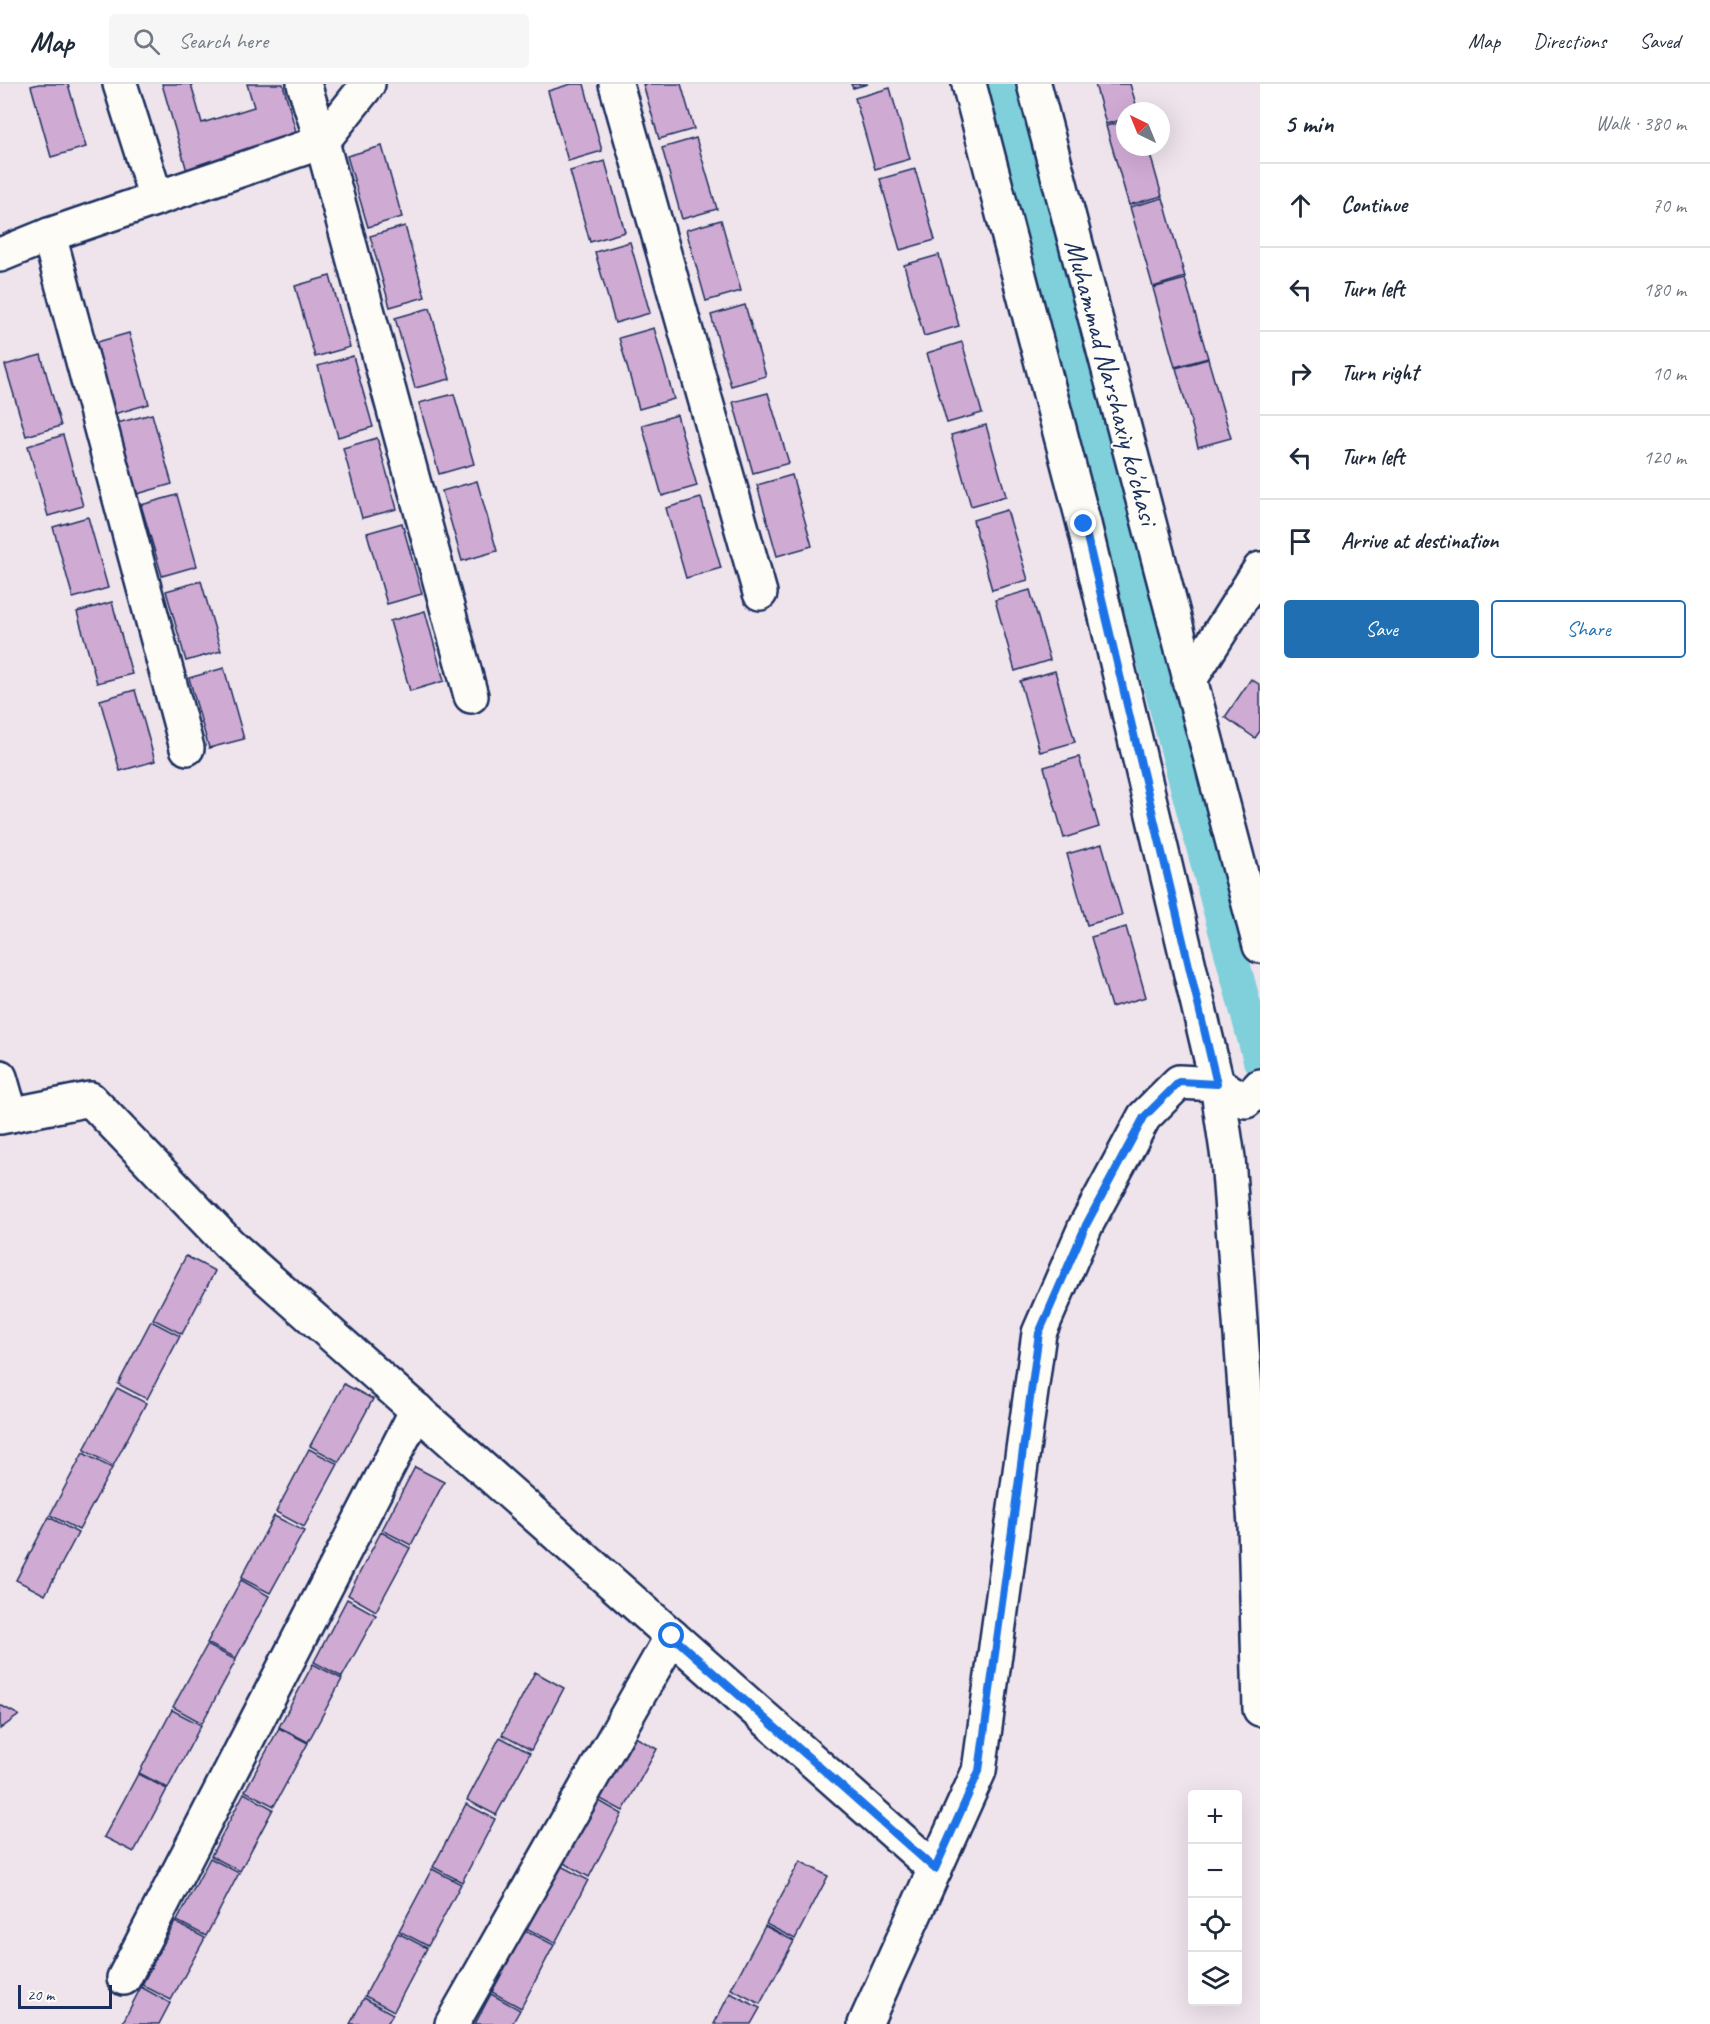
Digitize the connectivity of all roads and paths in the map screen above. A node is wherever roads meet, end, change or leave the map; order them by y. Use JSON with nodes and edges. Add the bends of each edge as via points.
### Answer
{"nodes":[{"id":1,"x":120,"y":84,"type":"edge"},
{"id":2,"x":304,"y":84,"type":"edge"},
{"id":3,"x":368,"y":84,"type":"edge"},
{"id":4,"x":616,"y":84,"type":"edge"},
{"id":5,"x":969,"y":84,"type":"edge"},
{"id":6,"x":1034,"y":84,"type":"edge"},
{"id":7,"x":322,"y":142,"type":"junction"},
{"id":8,"x":156,"y":198,"type":"junction"},
{"id":9,"x":49,"y":235,"type":"junction"},
{"id":10,"x":0,"y":255,"type":"edge"},
{"id":11,"x":1260,"y":569,"type":"edge"},
{"id":12,"x":760,"y":593,"type":"dead end"},
{"id":13,"x":1189,"y":681,"type":"junction"},
{"id":14,"x":471,"y":696,"type":"dead end"},
{"id":15,"x":187,"y":748,"type":"dead end"},
{"id":16,"x":1260,"y":946,"type":"edge"},
{"id":17,"x":0,"y":1077,"type":"edge"},
{"id":18,"x":1217,"y":1084,"type":"junction"},
{"id":19,"x":1260,"y":1086,"type":"edge"},
{"id":20,"x":6,"y":1116,"type":"edge"},
{"id":21,"x":417,"y":1410,"type":"junction"},
{"id":22,"x":672,"y":1636,"type":"junction"},
{"id":23,"x":1260,"y":1708,"type":"edge"},
{"id":24,"x":935,"y":1869,"type":"junction"},
{"id":25,"x":124,"y":1978,"type":"dead end"},
{"id":26,"x":452,"y":2024,"type":"edge"},
{"id":27,"x":865,"y":2024,"type":"edge"}],
"edges":[{"from":1,"to":8,"type":"street"},
{"from":2,"to":7,"type":"street"},
{"from":3,"to":7,"type":"street"},
{"from":4,"to":12,"type":"street"},
{"from":5,"to":18,"type":"street","via":[[1084,524]]},
{"from":6,"to":13,"type":"street","name":"Muhammad Narshaxiy ko'chasi"},
{"from":7,"to":8,"type":"street"},
{"from":7,"to":14,"type":"street"},
{"from":8,"to":9,"type":"street"},
{"from":9,"to":10,"type":"street"},
{"from":9,"to":15,"type":"street"},
{"from":11,"to":13,"type":"street"},
{"from":13,"to":16,"type":"street","name":"Muhammad Narshaxiy ko'chasi"},
{"from":17,"to":20,"type":"street"},
{"from":18,"to":19,"type":"street","via":[[1246,1101]]},
{"from":18,"to":23,"type":"street","via":[[1228,1158],[1254,1513]]},
{"from":18,"to":24,"type":"street","via":[[1179,1082],[1144,1117],[1086,1225],[1039,1333],[979,1771]]},
{"from":20,"to":21,"type":"street","via":[[90,1099],[230,1244]]},
{"from":21,"to":22,"type":"street"},
{"from":21,"to":25,"type":"street"},
{"from":22,"to":24,"type":"street"},
{"from":22,"to":26,"type":"street"},
{"from":24,"to":27,"type":"street"}]}
